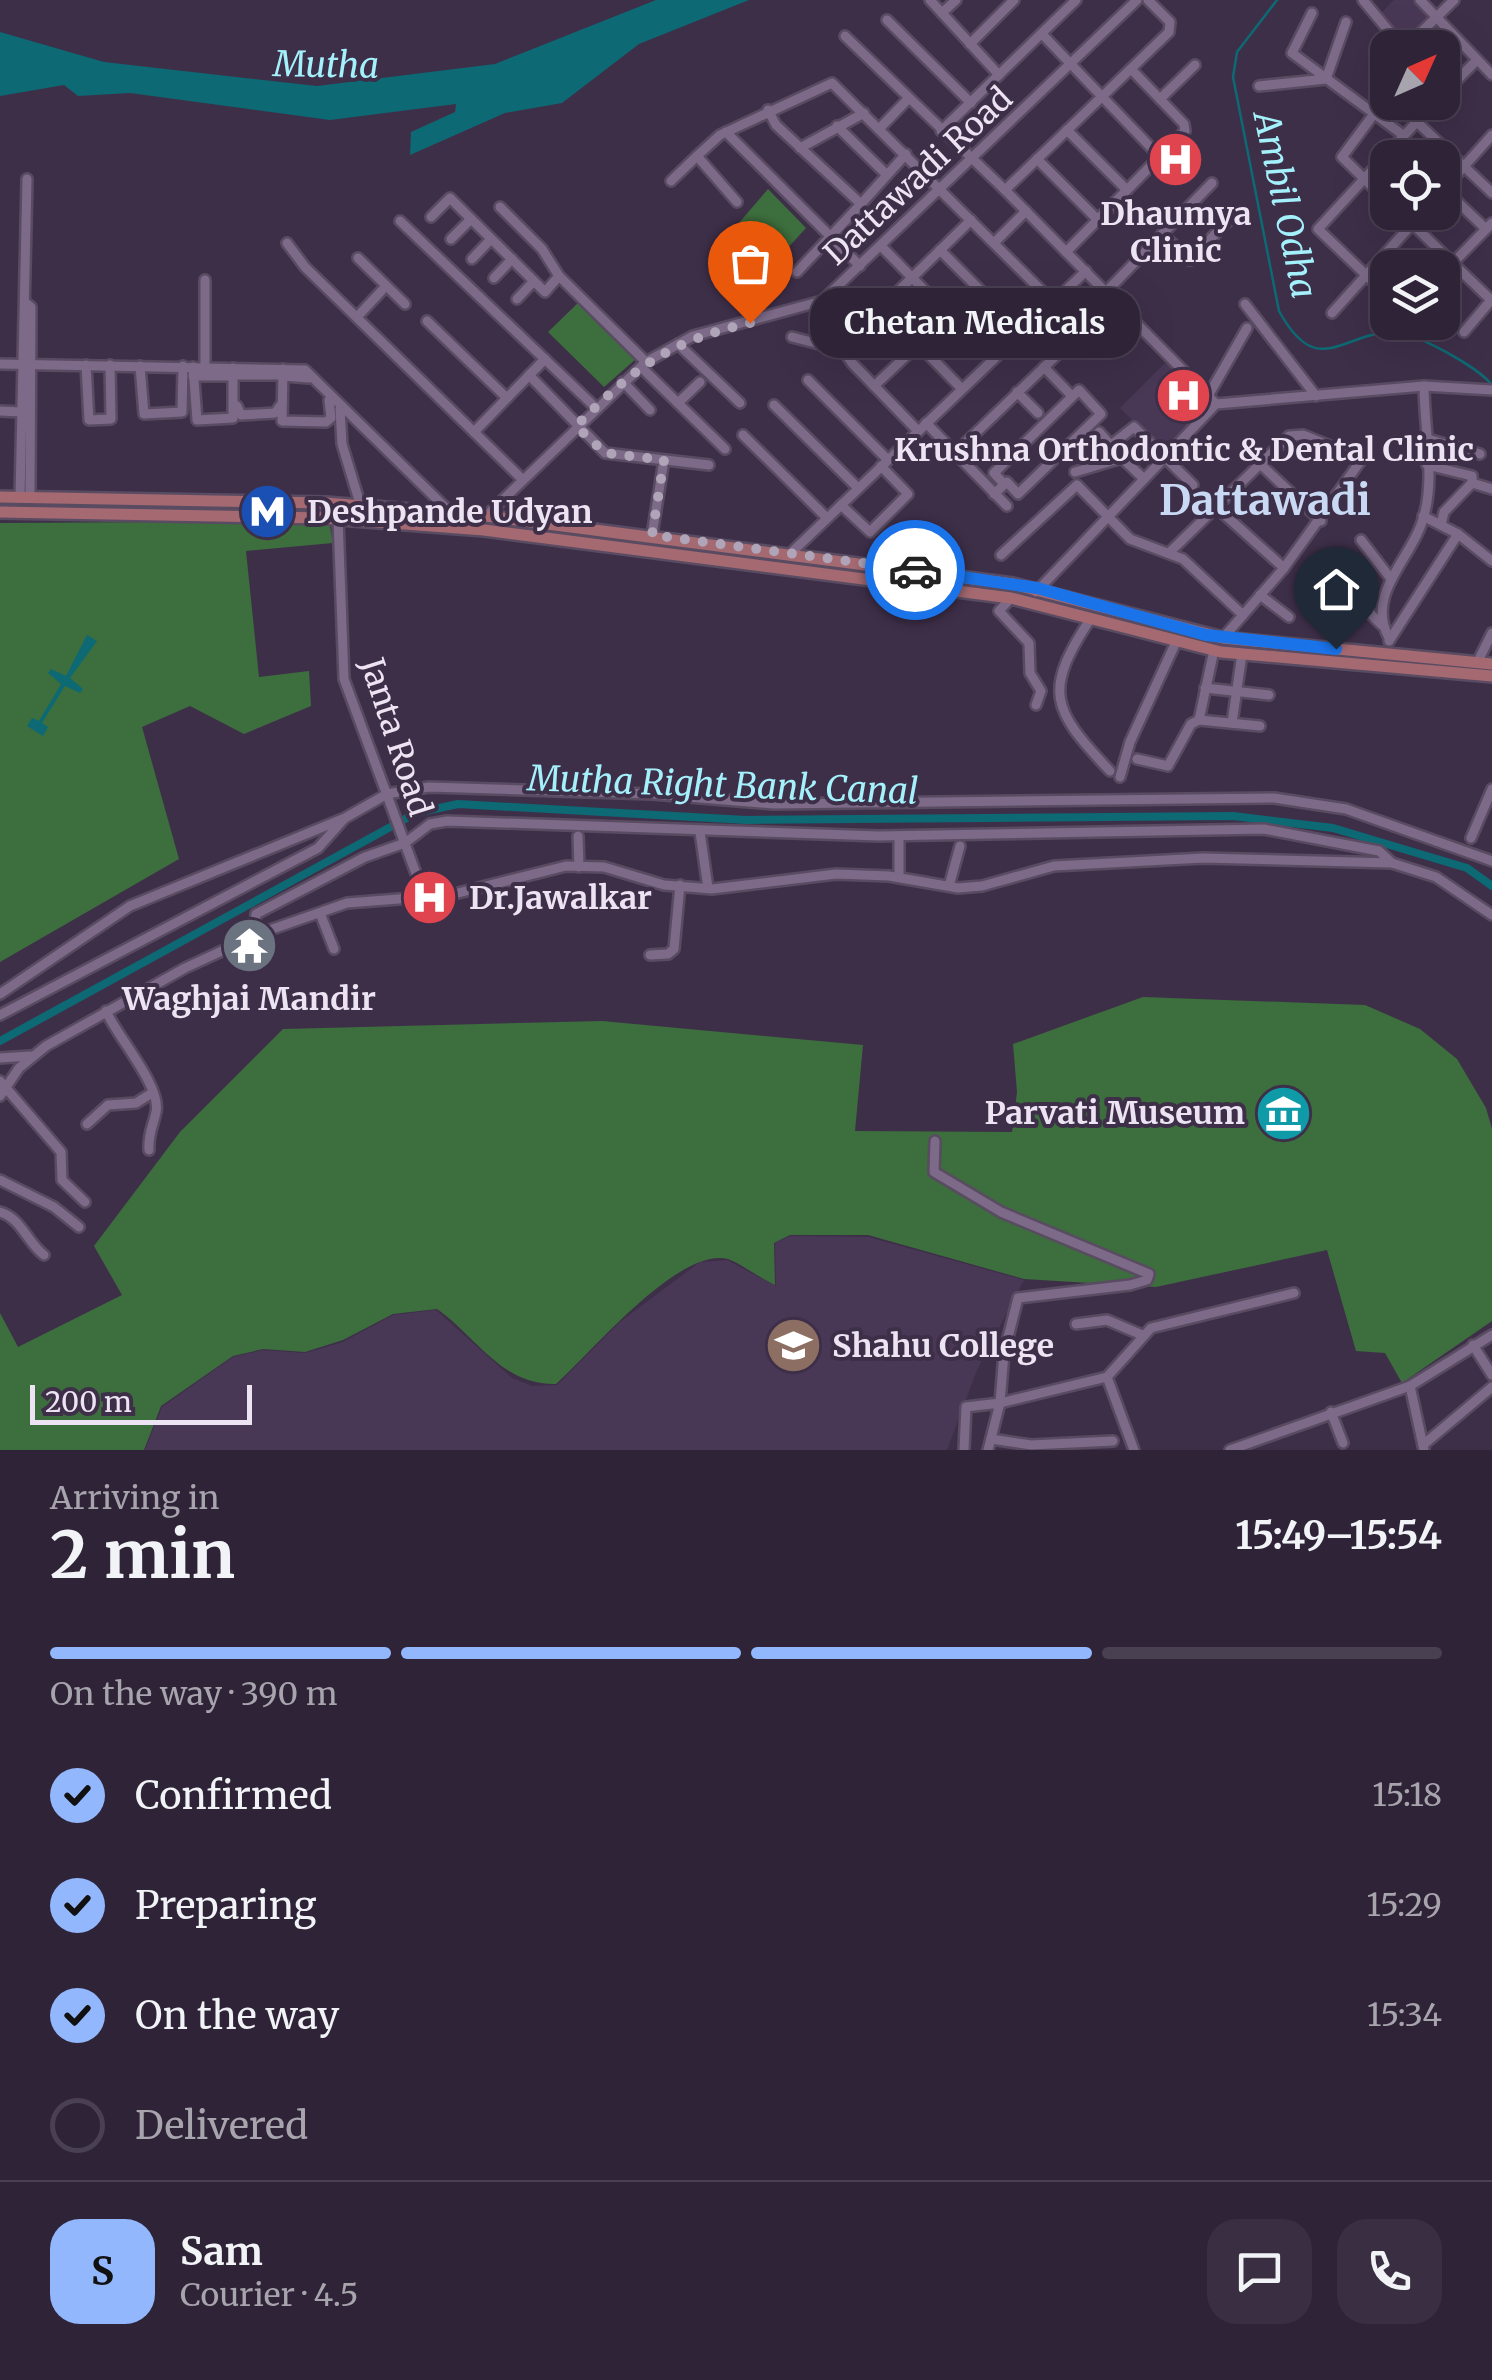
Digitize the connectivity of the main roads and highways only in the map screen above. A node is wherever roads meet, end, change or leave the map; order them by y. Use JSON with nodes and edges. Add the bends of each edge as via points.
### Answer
{"nodes":[{"id":1,"x":0,"y":497,"type":"edge"},
{"id":2,"x":24,"y":497,"type":"junction"},
{"id":3,"x":0,"y":512,"type":"edge"},
{"id":4,"x":24,"y":512,"type":"junction"},
{"id":5,"x":1378,"y":657,"type":"junction"},
{"id":6,"x":1492,"y":664,"type":"edge"},
{"id":7,"x":1492,"y":676,"type":"edge"}],
"edges":[{"from":1,"to":2,"type":"main road"},
{"from":2,"to":4,"type":"main road"},
{"from":2,"to":5,"type":"main road","via":[[361,506],[652,535],[1037,588],[1224,638]]},
{"from":3,"to":4,"type":"main road"},
{"from":4,"to":5,"type":"main road","via":[[338,518],[484,530],[1011,598],[1242,654]]},
{"from":5,"to":6,"type":"main road"},
{"from":5,"to":7,"type":"main road"}]}
